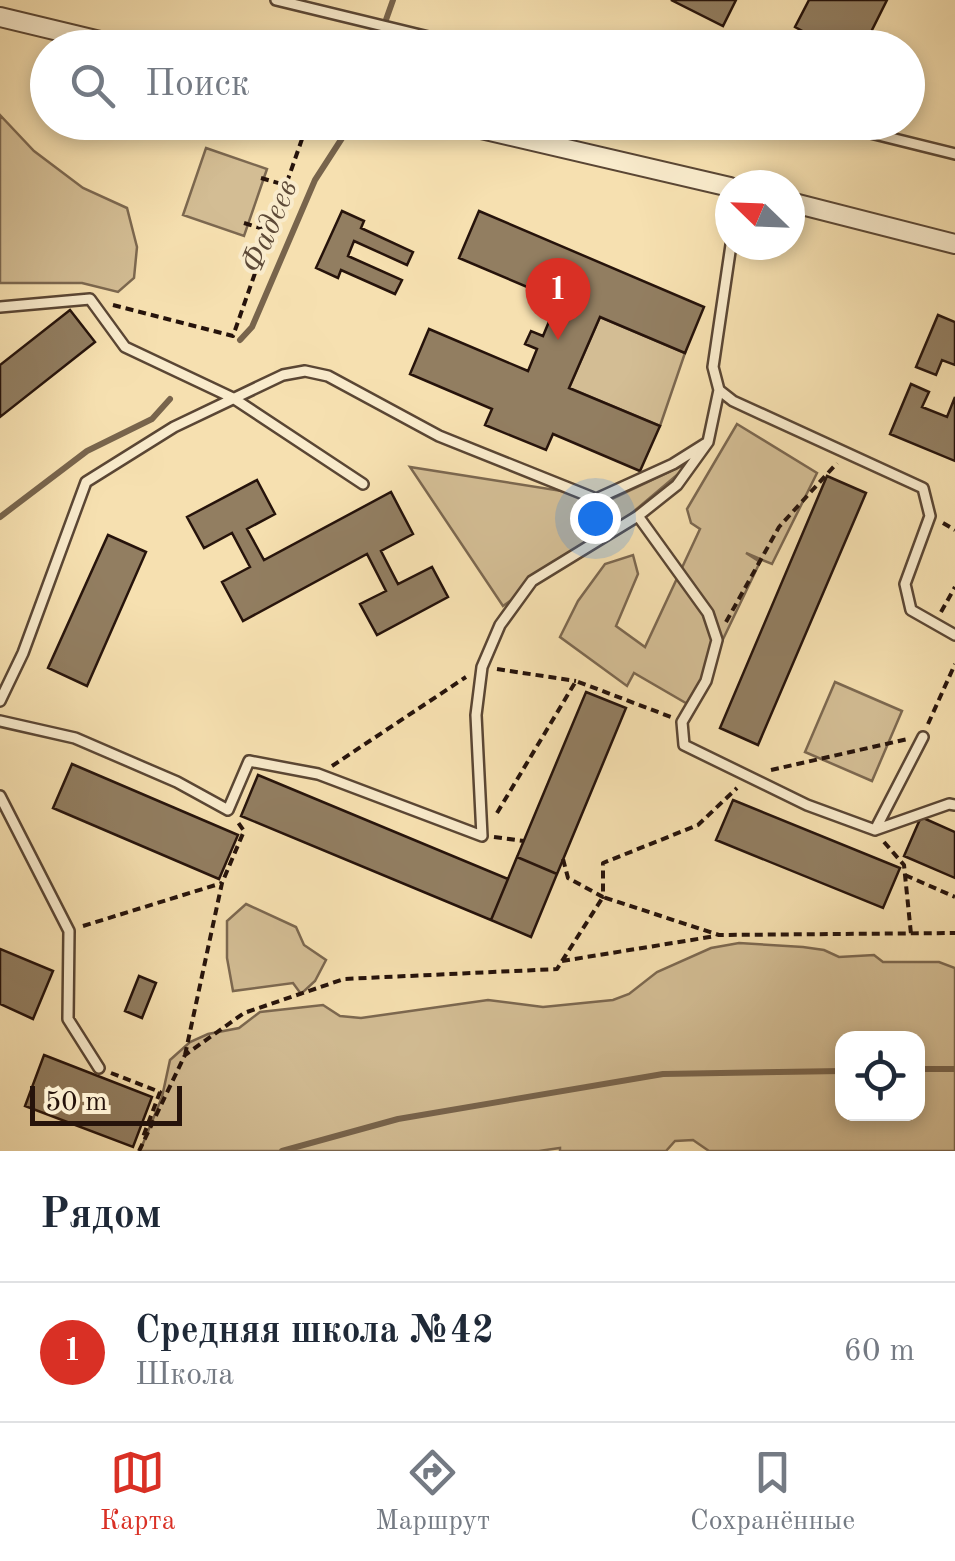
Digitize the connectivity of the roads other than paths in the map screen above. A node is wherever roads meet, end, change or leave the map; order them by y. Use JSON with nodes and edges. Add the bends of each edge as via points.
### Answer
{"nodes":[{"id":1,"x":276,"y":0,"type":"edge"},
{"id":2,"x":0,"y":18,"type":"edge"},
{"id":3,"x":52,"y":30,"type":"edge"},
{"id":4,"x":401,"y":30,"type":"edge"},
{"id":5,"x":528,"y":140,"type":"edge"},
{"id":6,"x":899,"y":140,"type":"edge"},
{"id":7,"x":955,"y":154,"type":"edge"},
{"id":8,"x":715,"y":184,"type":"edge"},
{"id":9,"x":805,"y":206,"type":"edge"},
{"id":10,"x":955,"y":244,"type":"edge"},
{"id":11,"x":729,"y":260,"type":"edge"},
{"id":12,"x":0,"y":306,"type":"edge"},
{"id":13,"x":719,"y":390,"type":"junction"},
{"id":14,"x":233,"y":398,"type":"junction"},
{"id":15,"x":708,"y":442,"type":"junction"},
{"id":16,"x":362,"y":484,"type":"dead end"},
{"id":17,"x":638,"y":516,"type":"junction"},
{"id":18,"x":955,"y":635,"type":"edge"},
{"id":19,"x":0,"y":701,"type":"edge"},
{"id":20,"x":0,"y":721,"type":"edge"},
{"id":21,"x":922,"y":737,"type":"dead end"},
{"id":22,"x":0,"y":796,"type":"edge"},
{"id":23,"x":955,"y":805,"type":"edge"},
{"id":24,"x":875,"y":830,"type":"junction"},
{"id":25,"x":99,"y":1068,"type":"road end"}],
"edges":[{"from":1,"to":4,"type":"lane"},
{"from":2,"to":3,"type":"street"},
{"from":5,"to":8,"type":"street"},
{"from":6,"to":7,"type":"lane"},
{"from":9,"to":10,"type":"street"},
{"from":11,"to":13,"type":"lane","via":[[713,366]]},
{"from":12,"to":14,"type":"lane","via":[[90,298],[125,347]]},
{"from":13,"to":15,"type":"lane"},
{"from":13,"to":18,"type":"lane","via":[[923,488],[930,516],[905,584],[911,610]]},
{"from":14,"to":15,"type":"lane","via":[[283,374],[328,376],[439,436],[596,499]]},
{"from":14,"to":16,"type":"lane"},
{"from":14,"to":19,"type":"lane","via":[[86,482]]},
{"from":15,"to":17,"type":"lane","via":[[678,484]]},
{"from":17,"to":20,"type":"lane","via":[[532,581],[500,625],[482,667],[476,714],[482,836],[318,774],[249,761],[228,810],[75,738]]},
{"from":17,"to":24,"type":"lane","via":[[708,613],[717,640],[706,681],[682,722],[684,745]]},
{"from":21,"to":24,"type":"lane"},
{"from":22,"to":25,"type":"lane","via":[[69,931],[68,1018]]},
{"from":23,"to":24,"type":"lane"}]}
